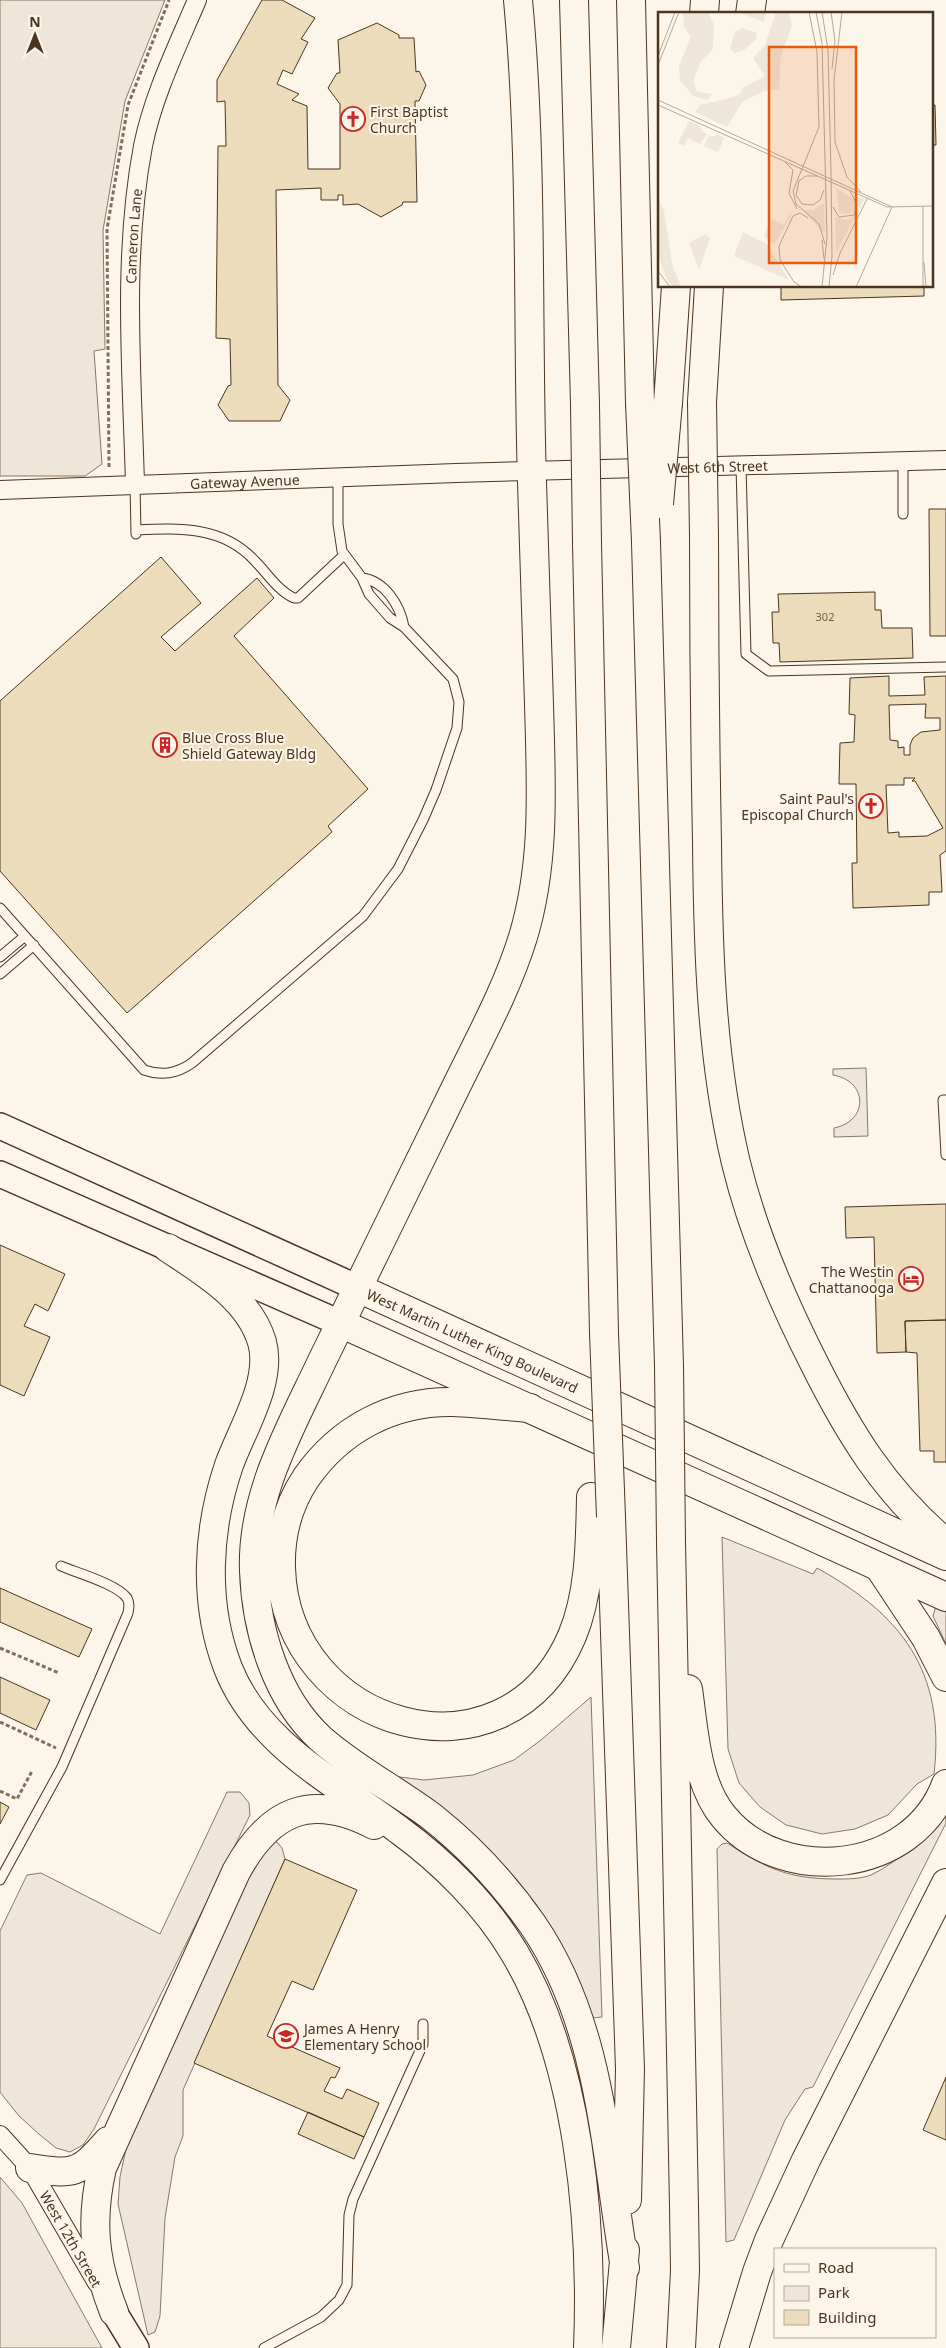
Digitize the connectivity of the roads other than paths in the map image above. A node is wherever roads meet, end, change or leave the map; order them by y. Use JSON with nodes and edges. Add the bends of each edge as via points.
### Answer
{"nodes":[{"id":1,"x":197,"y":0,"type":"edge"},
{"id":2,"x":518,"y":0,"type":"edge"},
{"id":3,"x":574,"y":0,"type":"edge"},
{"id":4,"x":631,"y":0,"type":"edge"},
{"id":5,"x":676,"y":288,"type":"edge"},
{"id":6,"x":709,"y":288,"type":"edge"},
{"id":7,"x":946,"y":460,"type":"edge"},
{"id":8,"x":903,"y":462,"type":"junction"},
{"id":9,"x":741,"y":466,"type":"junction"},
{"id":10,"x":532,"y":471,"type":"junction"},
{"id":11,"x":489,"y":472,"type":"joint"},
{"id":12,"x":338,"y":477,"type":"junction"},
{"id":13,"x":135,"y":484,"type":"junction"},
{"id":14,"x":0,"y":490,"type":"edge"},
{"id":15,"x":903,"y":514,"type":"dead end"},
{"id":16,"x":651,"y":541,"type":"junction"},
{"id":17,"x":344,"y":556,"type":"junction"},
{"id":18,"x":362,"y":578,"type":"junction"},
{"id":19,"x":404,"y":627,"type":"junction"},
{"id":20,"x":946,"y":667,"type":"edge"},
{"id":21,"x":0,"y":908,"type":"edge"},
{"id":22,"x":24,"y":936,"type":"junction"},
{"id":23,"x":34,"y":945,"type":"junction"},
{"id":24,"x":0,"y":957,"type":"edge"},
{"id":25,"x":0,"y":974,"type":"edge"},
{"id":26,"x":946,"y":1100,"type":"edge"},
{"id":27,"x":0,"y":1126,"type":"edge"},
{"id":28,"x":946,"y":1154,"type":"edge"},
{"id":29,"x":0,"y":1174,"type":"edge"},
{"id":30,"x":168,"y":1248,"type":"junction"},
{"id":31,"x":358,"y":1288,"type":"junction"},
{"id":32,"x":340,"y":1323,"type":"junction"},
{"id":33,"x":604,"y":1333,"type":"junction"},
{"id":34,"x":530,"y":1408,"type":"junction"},
{"id":35,"x":671,"y":1542,"type":"junction"},
{"id":36,"x":946,"y":1543,"type":"edge"},
{"id":37,"x":946,"y":1556,"type":"edge"},
{"id":38,"x":61,"y":1566,"type":"dead end"},
{"id":39,"x":879,"y":1567,"type":"junction"},
{"id":40,"x":946,"y":1597,"type":"edge"},
{"id":41,"x":946,"y":1678,"type":"edge"},
{"id":42,"x":946,"y":1784,"type":"edge"},
{"id":43,"x":0,"y":1880,"type":"edge"},
{"id":44,"x":946,"y":1882,"type":"edge"},
{"id":45,"x":465,"y":1889,"type":"junction"},
{"id":46,"x":422,"y":2024,"type":"dead end"},
{"id":47,"x":117,"y":2131,"type":"junction"},
{"id":48,"x":0,"y":2135,"type":"edge"},
{"id":49,"x":30,"y":2168,"type":"junction"},
{"id":50,"x":625,"y":2268,"type":"junction"},
{"id":51,"x":114,"y":2312,"type":"junction"},
{"id":52,"x":136,"y":2348,"type":"edge"},
{"id":53,"x":264,"y":2348,"type":"edge"},
{"id":54,"x":588,"y":2348,"type":"edge"},
{"id":55,"x":616,"y":2348,"type":"edge"},
{"id":56,"x":681,"y":2348,"type":"edge"},
{"id":57,"x":734,"y":2348,"type":"edge"}],
"edges":[{"from":1,"to":13,"type":"street","name":"Cameron Lane","via":[[166,72],[144,144],[134,208],[130,334]]},
{"from":2,"to":10,"type":"main road","via":[[528,158]]},
{"from":3,"to":33,"type":"main road","bridge":true},
{"from":4,"to":16,"type":"main road","bridge":true,"via":[[640,403]]},
{"from":5,"to":16,"type":"main road","bridge":true,"via":[[668,403]]},
{"from":6,"to":36,"type":"main road","bridge":true,"via":[[702,402],[707,866],[715,1033],[724,1106],[736,1163],[766,1258],[841,1417],[892,1490]]},
{"from":7,"to":8,"type":"street","name":"West 6th Street"},
{"from":8,"to":9,"type":"street","name":"West 6th Street"},
{"from":8,"to":15,"type":"lane"},
{"from":9,"to":10,"type":"street","name":"West 6th Street"},
{"from":9,"to":20,"type":"lane","via":[[746,654],[769,671]]},
{"from":10,"to":11,"type":"street","name":"West 6th Street"},
{"from":10,"to":31,"type":"main road","via":[[542,812],[531,908],[508,978]]},
{"from":11,"to":12,"type":"street","name":"Gateway Avenue"},
{"from":12,"to":13,"type":"street","name":"Gateway Avenue"},
{"from":12,"to":17,"type":"lane","via":[[338,524]]},
{"from":13,"to":14,"type":"street","name":"Gateway Avenue"},
{"from":13,"to":17,"type":"lane","via":[[136,532],[177,528],[218,535],[251,556],[281,590],[294,598],[298,598]]},
{"from":16,"to":35,"type":"main road","bridge":true,"via":[[647,596]]},
{"from":17,"to":18,"type":"lane"},
{"from":18,"to":19,"type":"lane","via":[[370,594],[390,618]]},
{"from":18,"to":19,"type":"lane","via":[[373,579],[382,586],[401,610]]},
{"from":19,"to":23,"type":"lane","via":[[453,679],[459,702],[456,728],[423,820],[398,869],[363,916],[192,1063],[169,1074],[144,1070]]},
{"from":21,"to":22,"type":"lane"},
{"from":22,"to":23,"type":"lane"},
{"from":22,"to":24,"type":"lane"},
{"from":23,"to":25,"type":"lane"},
{"from":26,"to":28,"type":"lane","via":[[943,1100]]},
{"from":27,"to":31,"type":"main road","name":"West Martin Luther King Boulevard"},
{"from":29,"to":30,"type":"main road"},
{"from":30,"to":32,"type":"main road"},
{"from":30,"to":45,"type":"main road","via":[[234,1297],[256,1327],[264,1355],[262,1380],[226,1476],[211,1559],[210,1585],[218,1635],[237,1688],[252,1712],[285,1747],[400,1830]]},
{"from":31,"to":32,"type":"main road"},
{"from":31,"to":37,"type":"main road","name":"West Martin Luther King Boulevard"},
{"from":32,"to":34,"type":"main road"},
{"from":32,"to":50,"type":"main road","via":[[284,1441],[270,1474],[262,1506],[254,1566],[257,1604],[266,1648],[291,1703],[317,1736],[433,1818],[506,1889],[536,1930],[578,2016],[592,2066],[601,2103]]},
{"from":33,"to":34,"type":"main road","bridge":true,"via":[[583,1601],[572,1636],[555,1665],[531,1694],[501,1714],[479,1723],[458,1726],[424,1724],[389,1717],[358,1704],[336,1687],[300,1641],[287,1615],[281,1559],[284,1528],[294,1496],[321,1457],[358,1426],[403,1408],[451,1402]]},
{"from":33,"to":50,"type":"main road","bridge":true,"via":[[630,2070]]},
{"from":34,"to":39,"type":"main road"},
{"from":35,"to":42,"type":"main road","via":[[683,1662],[698,1755],[715,1803],[724,1817],[743,1834],[760,1845],[792,1857],[847,1862],[868,1857],[886,1849],[918,1825],[932,1811]]},
{"from":35,"to":56,"type":"main road","via":[[685,2271]]},
{"from":38,"to":43,"type":"lane","via":[[125,1596],[128,1613],[68,1753]]},
{"from":39,"to":40,"type":"main road"},
{"from":39,"to":41,"type":"main road","via":[[926,1638]]},
{"from":44,"to":57,"type":"main road","via":[[769,2240]]},
{"from":45,"to":47,"type":"main road","via":[[382,1829],[346,1813],[316,1808],[300,1811],[266,1828],[254,1841],[236,1872]]},
{"from":45,"to":54,"type":"main road","via":[[514,1951],[538,2000],[563,2075],[588,2228]]},
{"from":46,"to":53,"type":"lane","via":[[423,2044],[353,2198],[349,2215],[347,2285],[339,2300],[321,2317]]},
{"from":47,"to":49,"type":"main road","via":[[89,2162],[64,2173]]},
{"from":47,"to":51,"type":"main road","via":[[96,2193],[94,2227],[103,2284]]},
{"from":48,"to":49,"type":"street","name":"West 12th Street"},
{"from":49,"to":51,"type":"street","name":"West 12th Street"},
{"from":50,"to":55,"type":"main road"},
{"from":51,"to":52,"type":"main road","name":"West 12th Street"}]}
